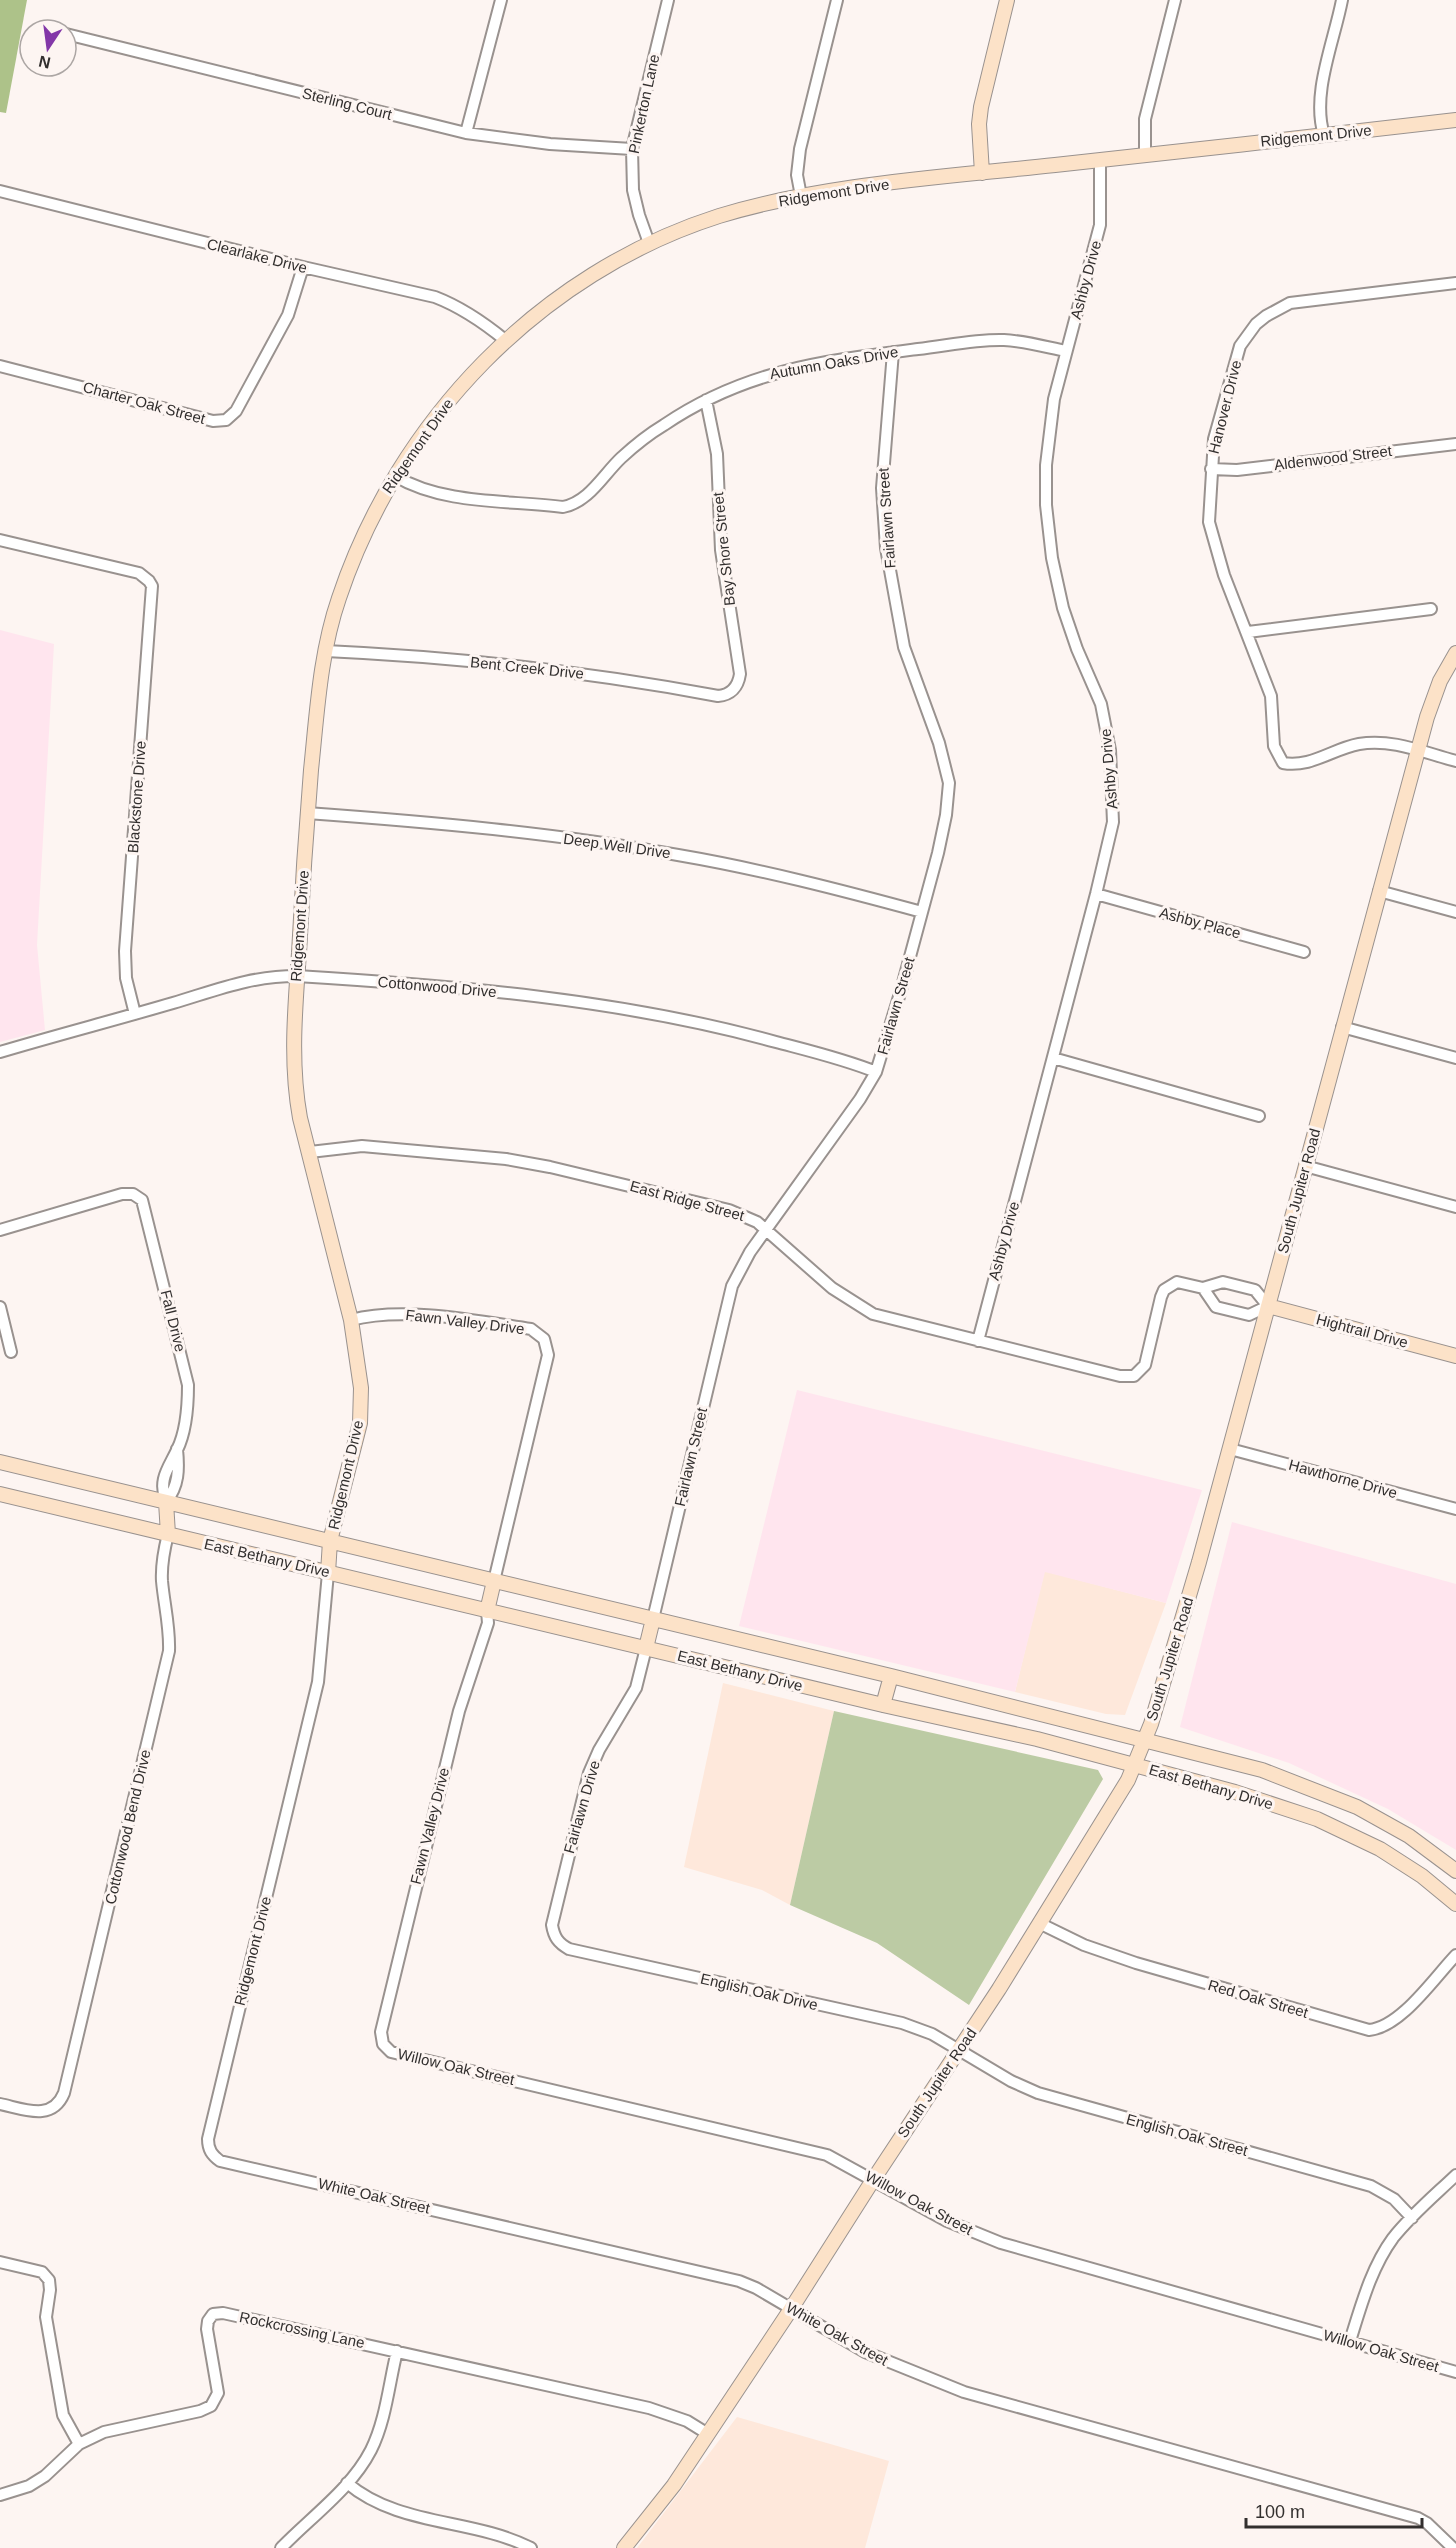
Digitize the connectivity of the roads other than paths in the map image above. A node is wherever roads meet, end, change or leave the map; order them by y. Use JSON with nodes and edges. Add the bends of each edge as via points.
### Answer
{"nodes":[{"id":1,"x":501,"y":0,"type":"edge"},
{"id":2,"x":668,"y":0,"type":"edge"},
{"id":3,"x":837,"y":0,"type":"edge"},
{"id":4,"x":1006,"y":0,"type":"edge"},
{"id":5,"x":1175,"y":0,"type":"edge"},
{"id":6,"x":1342,"y":0,"type":"edge"},
{"id":7,"x":78,"y":37,"type":"edge"},
{"id":8,"x":1456,"y":120,"type":"edge"},
{"id":9,"x":466,"y":133,"type":"junction"},
{"id":10,"x":1324,"y":135,"type":"junction"},
{"id":11,"x":632,"y":149,"type":"junction"},
{"id":12,"x":1145,"y":155,"type":"junction"},
{"id":13,"x":1100,"y":161,"type":"junction"},
{"id":14,"x":982,"y":173,"type":"junction"},
{"id":15,"x":0,"y":191,"type":"edge"},
{"id":16,"x":801,"y":196,"type":"junction"},
{"id":17,"x":649,"y":243,"type":"junction"},
{"id":18,"x":303,"y":267,"type":"junction"},
{"id":19,"x":1456,"y":284,"type":"edge"},
{"id":20,"x":505,"y":340,"type":"junction"},
{"id":21,"x":1066,"y":351,"type":"junction"},
{"id":22,"x":892,"y":352,"type":"junction"},
{"id":23,"x":0,"y":366,"type":"edge"},
{"id":24,"x":706,"y":400,"type":"junction"},
{"id":25,"x":1456,"y":444,"type":"edge"},
{"id":26,"x":1211,"y":469,"type":"junction"},
{"id":27,"x":395,"y":476,"type":"junction"},
{"id":28,"x":0,"y":540,"type":"edge"},
{"id":29,"x":1431,"y":609,"type":"dead end"},
{"id":30,"x":1248,"y":632,"type":"junction"},
{"id":31,"x":326,"y":651,"type":"junction"},
{"id":32,"x":1456,"y":653,"type":"edge"},
{"id":33,"x":727,"y":694,"type":"joint"},
{"id":34,"x":1418,"y":751,"type":"junction"},
{"id":35,"x":1456,"y":761,"type":"edge"},
{"id":36,"x":307,"y":813,"type":"junction"},
{"id":37,"x":1379,"y":891,"type":"junction"},
{"id":38,"x":1096,"y":894,"type":"junction"},
{"id":39,"x":922,"y":912,"type":"junction"},
{"id":40,"x":1456,"y":912,"type":"edge"},
{"id":41,"x":1304,"y":952,"type":"dead end"},
{"id":42,"x":297,"y":976,"type":"junction"},
{"id":43,"x":135,"y":1014,"type":"junction"},
{"id":44,"x":1342,"y":1027,"type":"junction"},
{"id":45,"x":0,"y":1052,"type":"edge"},
{"id":46,"x":1053,"y":1058,"type":"junction"},
{"id":47,"x":1456,"y":1058,"type":"edge"},
{"id":48,"x":876,"y":1072,"type":"junction"},
{"id":49,"x":1259,"y":1116,"type":"dead end"},
{"id":50,"x":310,"y":1152,"type":"junction"},
{"id":51,"x":1305,"y":1166,"type":"junction"},
{"id":52,"x":1456,"y":1207,"type":"edge"},
{"id":53,"x":0,"y":1230,"type":"edge"},
{"id":54,"x":766,"y":1230,"type":"junction"},
{"id":55,"x":1203,"y":1288,"type":"junction"},
{"id":56,"x":1268,"y":1306,"type":"junction"},
{"id":57,"x":0,"y":1307,"type":"edge"},
{"id":58,"x":351,"y":1320,"type":"junction"},
{"id":59,"x":978,"y":1341,"type":"junction"},
{"id":60,"x":11,"y":1352,"type":"dead end"},
{"id":61,"x":1456,"y":1356,"type":"edge"},
{"id":62,"x":1134,"y":1376,"type":"joint"},
{"id":63,"x":1230,"y":1449,"type":"junction"},
{"id":64,"x":0,"y":1462,"type":"edge"},
{"id":65,"x":0,"y":1494,"type":"edge"},
{"id":66,"x":166,"y":1502,"type":"junction"},
{"id":67,"x":1456,"y":1509,"type":"edge"},
{"id":68,"x":168,"y":1534,"type":"junction"},
{"id":69,"x":330,"y":1541,"type":"junction"},
{"id":70,"x":328,"y":1573,"type":"junction"},
{"id":71,"x":494,"y":1581,"type":"junction"},
{"id":72,"x":487,"y":1611,"type":"junction"},
{"id":73,"x":653,"y":1619,"type":"junction"},
{"id":74,"x":646,"y":1648,"type":"junction"},
{"id":75,"x":891,"y":1676,"type":"junction"},
{"id":76,"x":883,"y":1705,"type":"junction"},
{"id":77,"x":1145,"y":1739,"type":"junction"},
{"id":78,"x":1134,"y":1765,"type":"junction"},
{"id":79,"x":1409,"y":1836,"type":"junction"},
{"id":80,"x":1395,"y":1858,"type":"junction"},
{"id":81,"x":1456,"y":1871,"type":"edge"},
{"id":82,"x":1456,"y":1904,"type":"edge"},
{"id":83,"x":1039,"y":1923,"type":"junction"},
{"id":84,"x":556,"y":1940,"type":"joint"},
{"id":85,"x":1456,"y":1955,"type":"edge"},
{"id":86,"x":383,"y":2044,"type":"joint"},
{"id":87,"x":960,"y":2050,"type":"junction"},
{"id":88,"x":0,"y":2104,"type":"edge"},
{"id":89,"x":210,"y":2152,"type":"joint"},
{"id":90,"x":1456,"y":2175,"type":"edge"},
{"id":91,"x":873,"y":2180,"type":"junction"},
{"id":92,"x":1412,"y":2218,"type":"junction"},
{"id":93,"x":0,"y":2262,"type":"edge"},
{"id":94,"x":792,"y":2309,"type":"junction"},
{"id":95,"x":1350,"y":2341,"type":"junction"},
{"id":96,"x":397,"y":2351,"type":"junction"},
{"id":97,"x":1456,"y":2372,"type":"edge"},
{"id":98,"x":708,"y":2434,"type":"junction"},
{"id":99,"x":79,"y":2444,"type":"junction"},
{"id":100,"x":347,"y":2483,"type":"junction"},
{"id":101,"x":0,"y":2496,"type":"edge"},
{"id":102,"x":280,"y":2548,"type":"edge"},
{"id":103,"x":531,"y":2548,"type":"edge"},
{"id":104,"x":624,"y":2548,"type":"edge"},
{"id":105,"x":1453,"y":2548,"type":"edge"}],
"edges":[{"from":1,"to":9,"type":"street"},
{"from":2,"to":11,"type":"street","name":"Pinkerton Lane"},
{"from":3,"to":16,"type":"street","via":[[800,149],[797,175]]},
{"from":4,"to":14,"type":"street","via":[[981,107]]},
{"from":5,"to":12,"type":"street","via":[[1145,119]]},
{"from":6,"to":10,"type":"street","via":[[1320,95]]},
{"from":7,"to":9,"type":"street","name":"Sterling Court"},
{"from":8,"to":10,"type":"street","name":"Ridgemont Drive"},
{"from":9,"to":11,"type":"street","name":"Sterling Court"},
{"from":10,"to":12,"type":"street","name":"Ridgemont Drive"},
{"from":11,"to":17,"type":"street","name":"Pinkerton Lane","via":[[633,190]]},
{"from":12,"to":13,"type":"street","name":"Ridgemont Drive"},
{"from":13,"to":14,"type":"street","name":"Ridgemont Drive"},
{"from":13,"to":21,"type":"street","name":"Ashby Drive","via":[[1100,225]]},
{"from":14,"to":16,"type":"street","name":"Ridgemont Drive"},
{"from":15,"to":18,"type":"street","name":"Clearlake Drive"},
{"from":16,"to":17,"type":"street","name":"Ridgemont Drive","via":[[721,216]]},
{"from":17,"to":20,"type":"street","name":"Ridgemont Drive","via":[[580,282]]},
{"from":18,"to":20,"type":"street","name":"Clearlake Drive","via":[[435,297],[456,305]]},
{"from":18,"to":23,"type":"street","name":"Charter Oak Street","via":[[288,315],[236,411],[226,420],[213,421]]},
{"from":19,"to":26,"type":"street","name":"Hanover Drive","via":[[1290,303],[1266,315],[1240,346],[1214,439]]},
{"from":20,"to":27,"type":"street","name":"Ridgemont Drive","via":[[454,394]]},
{"from":21,"to":22,"type":"street","name":"Autumn Oaks Drive","via":[[1002,340]]},
{"from":21,"to":38,"type":"street","name":"Ashby Drive","via":[[1054,399],[1046,505],[1063,608],[1101,704],[1110,750],[1113,822]]},
{"from":22,"to":24,"type":"street","name":"Autumn Oaks Drive","via":[[794,367]]},
{"from":22,"to":39,"type":"street","name":"Fairlawn Street","via":[[882,488],[886,548],[904,647],[939,743],[949,783],[946,815]]},
{"from":24,"to":27,"type":"street","name":"Autumn Oaks Drive","via":[[663,425],[572,505],[438,493]]},
{"from":24,"to":33,"type":"street","name":"Bay Shore Street","via":[[717,454],[721,550],[740,674],[735,688]]},
{"from":25,"to":26,"type":"street","name":"Aldenwood Street","via":[[1237,470]]},
{"from":26,"to":30,"type":"street","name":"Hanover Drive","via":[[1209,522],[1224,575]]},
{"from":27,"to":31,"type":"street","name":"Ridgemont Drive","via":[[357,548],[337,603]]},
{"from":28,"to":43,"type":"street","name":"Blackstone Drive","via":[[139,573],[149,581],[152,593],[125,951],[126,978]]},
{"from":29,"to":30,"type":"street"},
{"from":30,"to":34,"type":"street","name":"Hanover Drive","via":[[1270,696],[1274,746],[1283,763],[1302,765],[1360,744],[1382,742]]},
{"from":31,"to":33,"type":"street","name":"Bent Creek Drive","via":[[504,665],[718,696]]},
{"from":31,"to":36,"type":"street","name":"Ridgemont Drive"},
{"from":32,"to":34,"type":"street","name":"South Jupiter Road","via":[[1435,692]]},
{"from":34,"to":35,"type":"street"},
{"from":34,"to":37,"type":"street","name":"South Jupiter Road"},
{"from":36,"to":39,"type":"street","name":"Deep Well Drive","via":[[498,830],[668,853],[809,882]]},
{"from":36,"to":42,"type":"street","name":"Ridgemont Drive"},
{"from":37,"to":40,"type":"street"},
{"from":37,"to":44,"type":"street","name":"South Jupiter Road"},
{"from":38,"to":41,"type":"street","name":"Ashby Place"},
{"from":38,"to":46,"type":"street","name":"Ashby Drive"},
{"from":39,"to":48,"type":"street","name":"Fairlawn Street"},
{"from":42,"to":43,"type":"street","name":"Cottonwood Drive","via":[[239,982]]},
{"from":42,"to":48,"type":"street","name":"Cottonwood Drive","via":[[464,988],[612,1008],[751,1035]]},
{"from":42,"to":50,"type":"street","name":"Ridgemont Drive","via":[[295,1084]]},
{"from":43,"to":45,"type":"street","name":"Cottonwood Drive"},
{"from":44,"to":47,"type":"street"},
{"from":44,"to":51,"type":"street","name":"South Jupiter Road"},
{"from":46,"to":49,"type":"street"},
{"from":46,"to":59,"type":"street","name":"Ashby Drive"},
{"from":48,"to":54,"type":"street","name":"Fairlawn Street"},
{"from":50,"to":54,"type":"street","name":"East Ridge Street","via":[[362,1146],[525,1162],[729,1210]]},
{"from":50,"to":58,"type":"street","name":"Ridgemont Drive"},
{"from":51,"to":52,"type":"street"},
{"from":51,"to":56,"type":"street","name":"South Jupiter Road"},
{"from":53,"to":66,"type":"street","name":"Fall Drive","via":[[122,1194],[138,1197],[144,1205],[188,1385],[186,1413],[162,1490]]},
{"from":54,"to":59,"type":"street","name":"East Ridge Street","via":[[832,1288],[873,1314]]},
{"from":54,"to":73,"type":"street","name":"Fairlawn Street","via":[[732,1286]]},
{"from":55,"to":56,"type":"street","name":"Hightrail Drive","via":[[1223,1282],[1255,1290]]},
{"from":55,"to":56,"type":"street","name":"Hightrail Drive","via":[[1216,1307],[1249,1315]]},
{"from":55,"to":62,"type":"street","name":"Hightrail Drive","via":[[1177,1282],[1164,1290],[1145,1365]]},
{"from":56,"to":61,"type":"street","name":"Hightrail Drive"},
{"from":56,"to":63,"type":"street","name":"South Jupiter Road"},
{"from":57,"to":60,"type":"street"},
{"from":58,"to":69,"type":"street","name":"Ridgemont Drive","via":[[361,1388],[360,1416]]},
{"from":58,"to":71,"type":"street","name":"Fawn Valley Drive","via":[[402,1314],[531,1329],[544,1339],[548,1355]]},
{"from":59,"to":62,"type":"street","name":"East Ridge Street","via":[[1120,1376]]},
{"from":63,"to":67,"type":"street","name":"Hawthorne Drive"},
{"from":63,"to":77,"type":"street","name":"South Jupiter Road","via":[[1179,1635]]},
{"from":64,"to":66,"type":"street","name":"East Bethany Drive"},
{"from":65,"to":68,"type":"street","name":"East Bethany Drive"},
{"from":66,"to":68,"type":"street"},
{"from":66,"to":69,"type":"street","name":"East Bethany Drive"},
{"from":68,"to":70,"type":"street","name":"East Bethany Drive"},
{"from":68,"to":88,"type":"street","name":"Cottonwood Bend Drive","via":[[162,1579],[169,1651],[64,2093],[56,2107],[48,2111]]},
{"from":69,"to":70,"type":"street","name":"Ridgemont Drive"},
{"from":69,"to":71,"type":"street","name":"East Bethany Drive"},
{"from":70,"to":72,"type":"street","name":"East Bethany Drive"},
{"from":70,"to":89,"type":"street","name":"Ridgemont Drive","via":[[318,1682],[208,2139]]},
{"from":71,"to":72,"type":"street"},
{"from":71,"to":73,"type":"street","name":"East Bethany Drive"},
{"from":72,"to":74,"type":"street","name":"East Bethany Drive"},
{"from":72,"to":86,"type":"street","name":"Fawn Valley Drive","via":[[485,1636],[459,1711],[432,1816],[381,2032]]},
{"from":73,"to":74,"type":"street"},
{"from":73,"to":75,"type":"street","name":"East Bethany Drive"},
{"from":74,"to":76,"type":"street","name":"East Bethany Drive"},
{"from":74,"to":84,"type":"street","name":"Fairlawn Drive","via":[[636,1688],[589,1773],[553,1918]]},
{"from":75,"to":76,"type":"street"},
{"from":75,"to":77,"type":"street","name":"East Bethany Drive"},
{"from":76,"to":78,"type":"street","name":"East Bethany Drive"},
{"from":77,"to":78,"type":"street","name":"South Jupiter Road"},
{"from":77,"to":79,"type":"street","name":"East Bethany Drive","via":[[1263,1770],[1357,1807]]},
{"from":78,"to":80,"type":"street","name":"East Bethany Drive","via":[[1317,1819]]},
{"from":78,"to":83,"type":"street","name":"South Jupiter Road"},
{"from":79,"to":80,"type":"street"},
{"from":79,"to":81,"type":"street","name":"East Bethany Drive"},
{"from":80,"to":82,"type":"street","name":"East Bethany Drive"},
{"from":83,"to":85,"type":"street","name":"Red Oak Street","via":[[1084,1945],[1136,1963],[1369,2030],[1395,2021]]},
{"from":83,"to":87,"type":"street","name":"South Jupiter Road"},
{"from":84,"to":87,"type":"street","name":"English Oak Drive","via":[[569,1949],[902,2023]]},
{"from":86,"to":91,"type":"street","name":"Willow Oak Street","via":[[397,2054],[804,2149],[842,2162]]},
{"from":87,"to":91,"type":"street","name":"South Jupiter Road"},
{"from":87,"to":92,"type":"street","name":"English Oak Street","via":[[1011,2081],[1064,2102],[1371,2186],[1394,2199]]},
{"from":89,"to":94,"type":"street","name":"White Oak Street","via":[[220,2161],[722,2276],[756,2288]]},
{"from":90,"to":92,"type":"street"},
{"from":91,"to":94,"type":"street","name":"South Jupiter Road"},
{"from":91,"to":95,"type":"street","name":"Willow Oak Street","via":[[947,2221],[1000,2243]]},
{"from":92,"to":95,"type":"street","via":[[1382,2256],[1364,2294]]},
{"from":93,"to":99,"type":"street","via":[[42,2272],[49,2280],[45,2316],[63,2415]]},
{"from":94,"to":98,"type":"street","name":"South Jupiter Road"},
{"from":94,"to":105,"type":"street","name":"White Oak Street","via":[[865,2352],[935,2382],[1418,2518]]},
{"from":95,"to":97,"type":"street","name":"Willow Oak Street"},
{"from":96,"to":98,"type":"street","name":"Rockcrossing Lane","via":[[649,2408],[687,2421]]},
{"from":96,"to":99,"type":"street","name":"Rockcrossing Lane","via":[[213,2314],[207,2329],[218,2393],[211,2406],[122,2426]]},
{"from":96,"to":100,"type":"street","via":[[375,2439]]},
{"from":98,"to":104,"type":"street","name":"South Jupiter Road"},
{"from":99,"to":101,"type":"street","name":"Rockcrossing Lane","via":[[45,2476]]},
{"from":100,"to":102,"type":"street"},
{"from":100,"to":103,"type":"street","via":[[372,2501],[396,2511],[491,2531]]}]}
